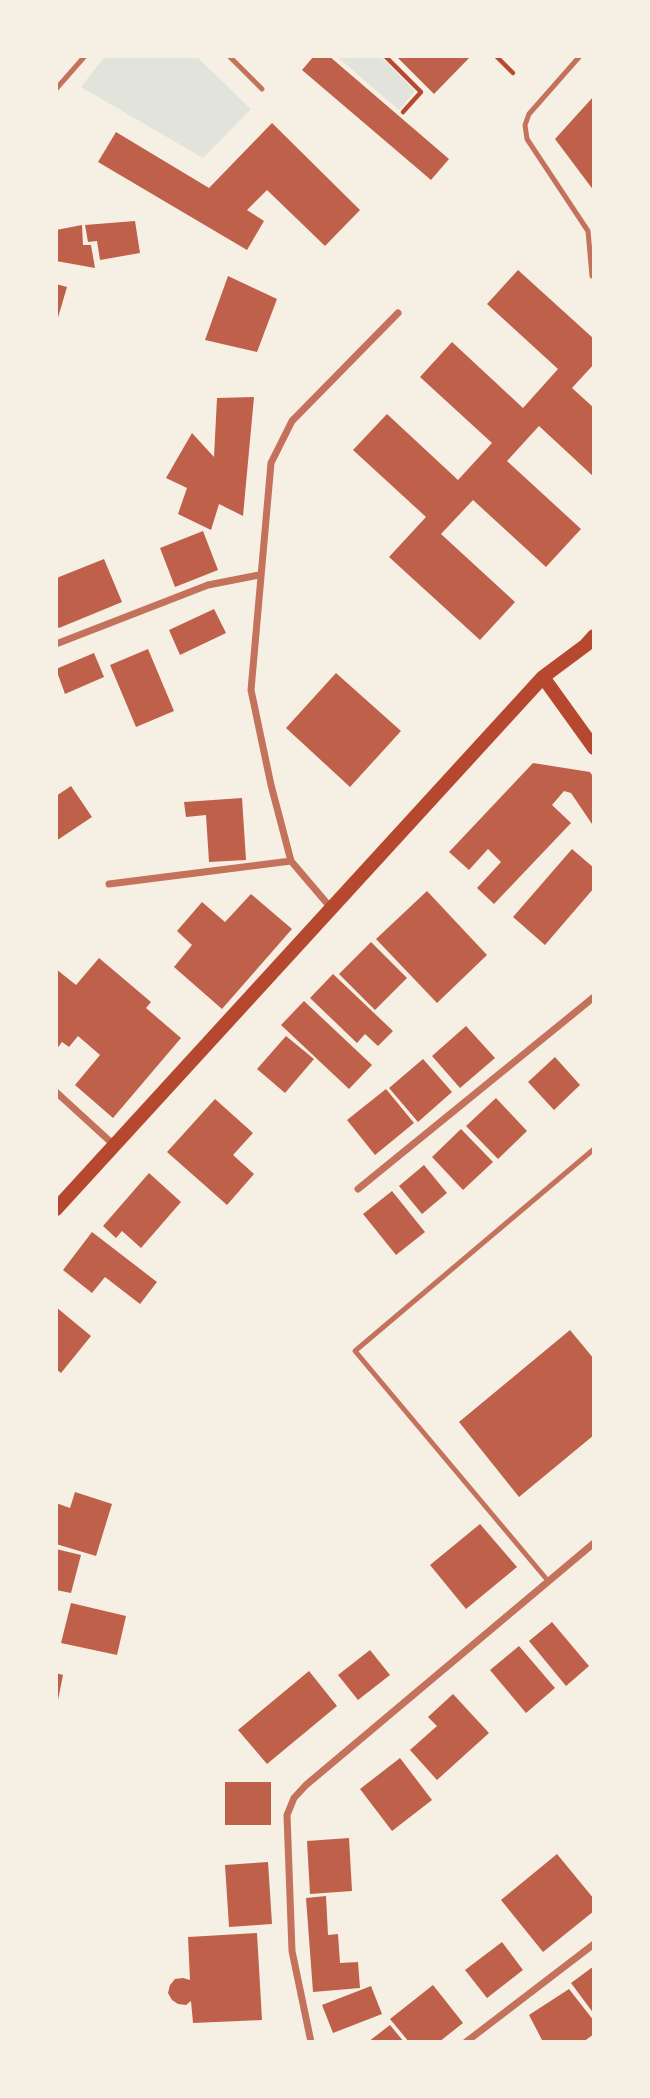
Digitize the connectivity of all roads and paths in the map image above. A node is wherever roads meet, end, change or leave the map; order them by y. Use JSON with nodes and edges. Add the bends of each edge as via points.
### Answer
{"nodes":[{"id":1,"x":85,"y":56,"type":"edge"},
{"id":2,"x":229,"y":56,"type":"edge"},
{"id":3,"x":385,"y":56,"type":"edge"},
{"id":4,"x":496,"y":56,"type":"edge"},
{"id":5,"x":580,"y":56,"type":"edge"},
{"id":6,"x":513,"y":73,"type":"dead end"},
{"id":7,"x":56,"y":89,"type":"edge"},
{"id":8,"x":262,"y":89,"type":"dead end"},
{"id":9,"x":403,"y":112,"type":"dead end"},
{"id":10,"x":592,"y":276,"type":"dead end"},
{"id":11,"x":398,"y":313,"type":"dead end"},
{"id":12,"x":259,"y":575,"type":"junction"},
{"id":13,"x":594,"y":636,"type":"edge"},
{"id":14,"x":56,"y":644,"type":"edge"},
{"id":15,"x":543,"y":677,"type":"junction"},
{"id":16,"x":594,"y":748,"type":"edge"},
{"id":17,"x":291,"y":861,"type":"junction"},
{"id":18,"x":109,"y":884,"type":"dead end"},
{"id":19,"x":331,"y":908,"type":"junction"},
{"id":20,"x":594,"y":997,"type":"edge"},
{"id":21,"x":56,"y":1092,"type":"edge"},
{"id":22,"x":114,"y":1146,"type":"junction"},
{"id":23,"x":594,"y":1149,"type":"edge"},
{"id":24,"x":358,"y":1189,"type":"dead end"},
{"id":25,"x":56,"y":1209,"type":"edge"},
{"id":26,"x":594,"y":1543,"type":"edge"},
{"id":27,"x":549,"y":1582,"type":"junction"},
{"id":28,"x":594,"y":1944,"type":"edge"},
{"id":29,"x":311,"y":2042,"type":"edge"},
{"id":30,"x":466,"y":2042,"type":"edge"}],
"edges":[{"from":1,"to":7,"type":"lane"},
{"from":2,"to":8,"type":"lane"},
{"from":3,"to":9,"type":"path","via":[[421,92]]},
{"from":4,"to":6,"type":"path"},
{"from":5,"to":10,"type":"lane","via":[[529,114],[525,125],[527,139],[588,231]]},
{"from":11,"to":12,"type":"street","via":[[292,421],[271,463]]},
{"from":12,"to":14,"type":"street","via":[[208,585]]},
{"from":12,"to":17,"type":"street","via":[[251,691]]},
{"from":13,"to":15,"type":"main road"},
{"from":15,"to":16,"type":"main road"},
{"from":15,"to":19,"type":"main road"},
{"from":17,"to":18,"type":"street"},
{"from":17,"to":19,"type":"street"},
{"from":19,"to":22,"type":"main road"},
{"from":20,"to":24,"type":"street"},
{"from":21,"to":22,"type":"street"},
{"from":22,"to":25,"type":"main road"},
{"from":23,"to":27,"type":"lane","via":[[355,1351]]},
{"from":26,"to":27,"type":"street"},
{"from":27,"to":29,"type":"street","via":[[294,1798],[287,1815],[292,1951]]},
{"from":28,"to":30,"type":"street"}]}
